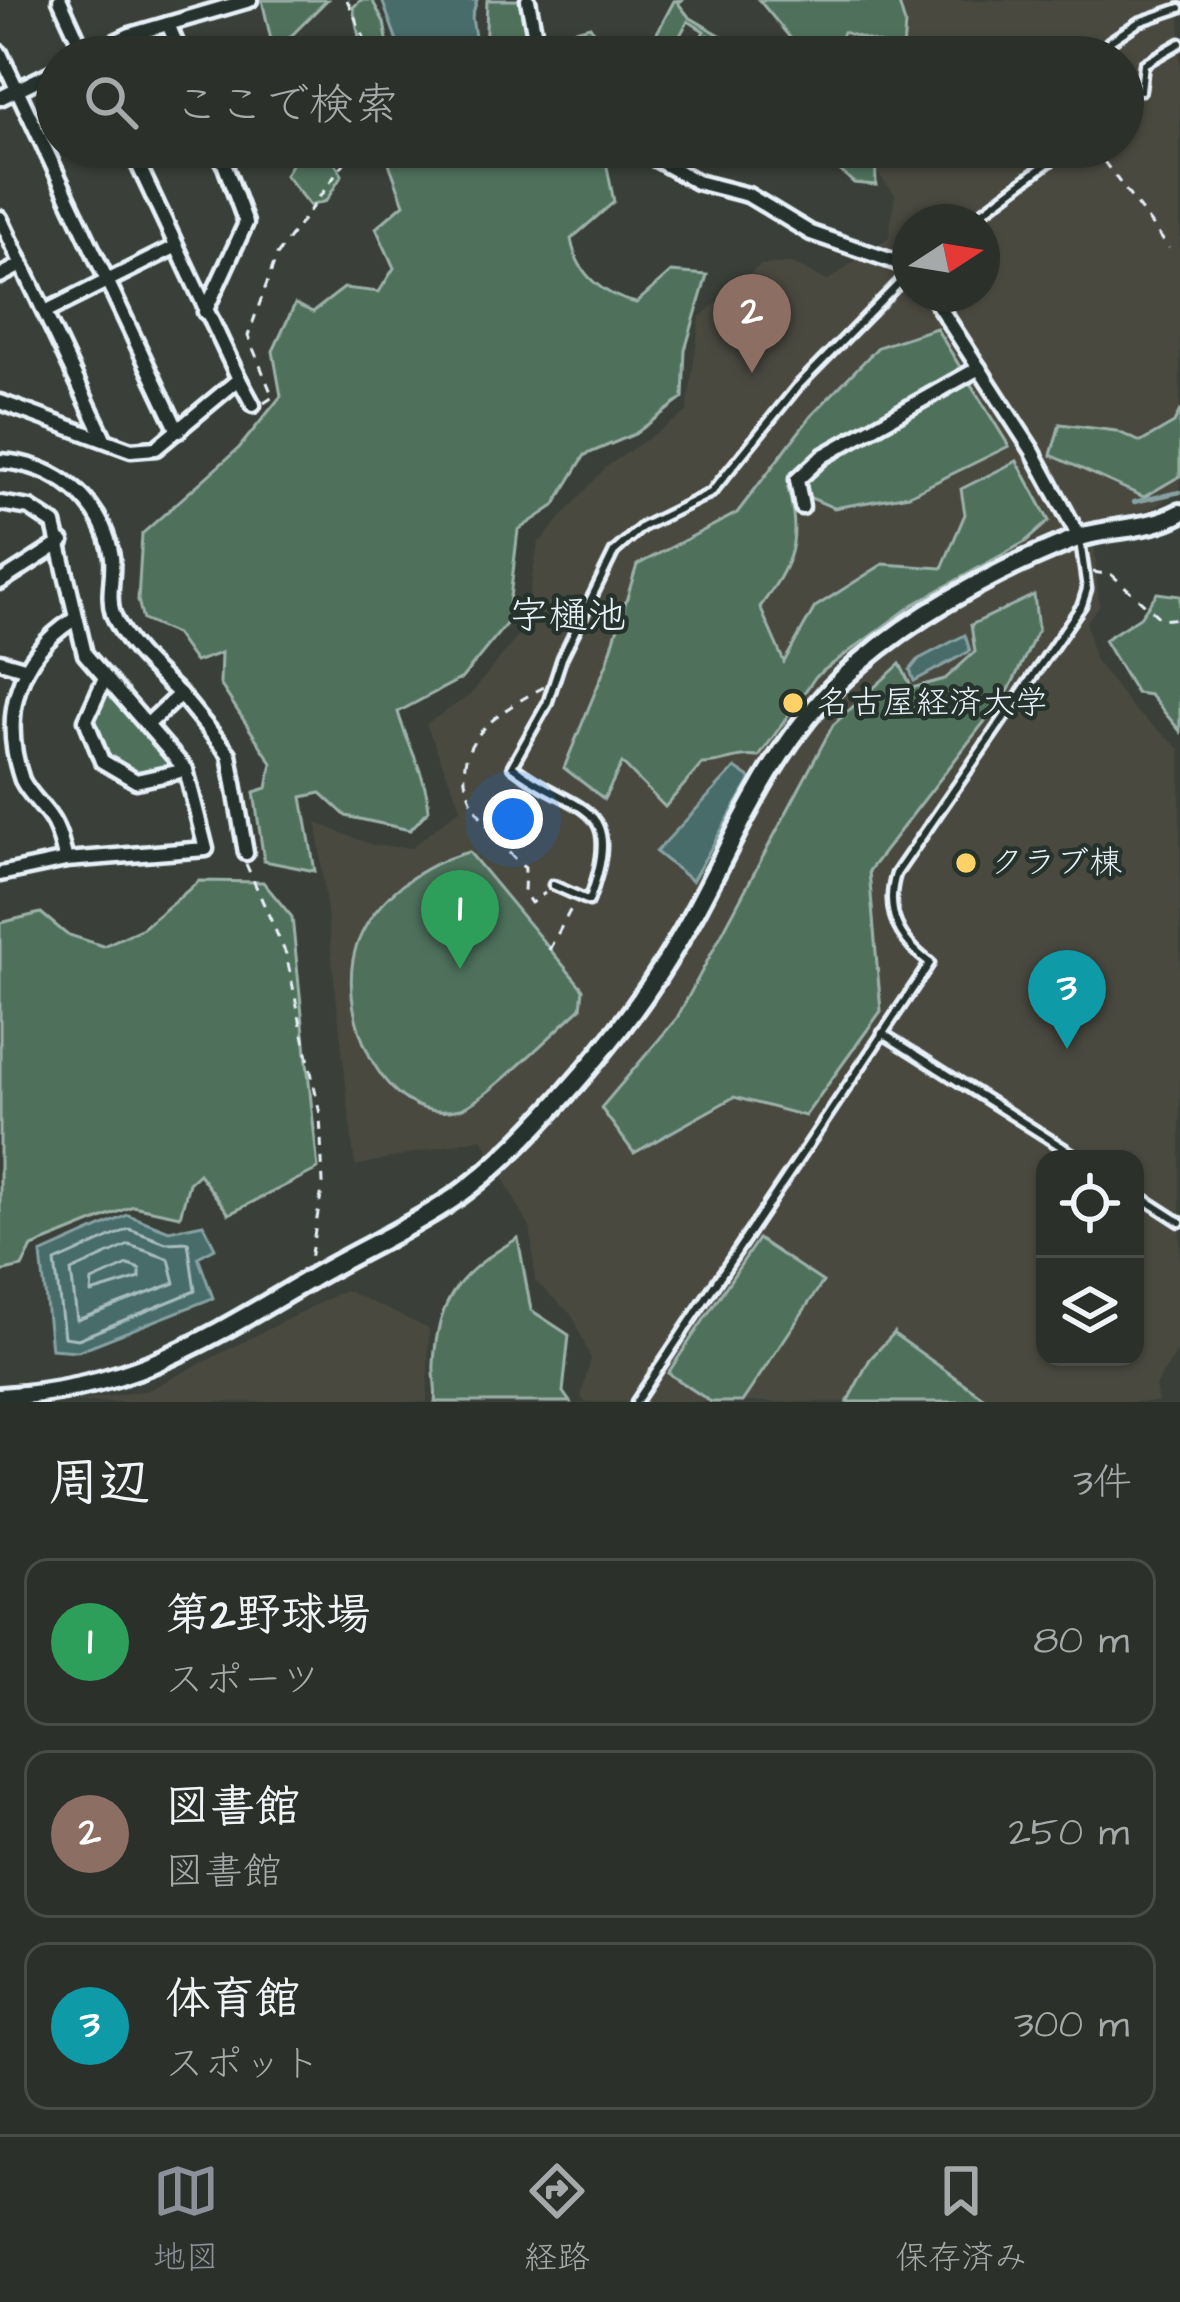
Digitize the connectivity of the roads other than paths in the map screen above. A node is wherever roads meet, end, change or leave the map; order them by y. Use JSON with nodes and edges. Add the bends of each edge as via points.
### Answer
{"nodes":[{"id":1,"x":59,"y":0,"type":"edge"},
{"id":2,"x":250,"y":0,"type":"edge"},
{"id":3,"x":527,"y":0,"type":"edge"},
{"id":4,"x":1180,"y":8,"type":"edge"},
{"id":5,"x":168,"y":24,"type":"junction"},
{"id":6,"x":75,"y":36,"type":"edge"},
{"id":7,"x":138,"y":36,"type":"edge"},
{"id":8,"x":173,"y":36,"type":"edge"},
{"id":9,"x":535,"y":36,"type":"edge"},
{"id":10,"x":1118,"y":36,"type":"edge"},
{"id":11,"x":1180,"y":44,"type":"edge"},
{"id":12,"x":0,"y":52,"type":"edge"},
{"id":13,"x":1144,"y":64,"type":"edge"},
{"id":14,"x":36,"y":80,"type":"edge"},
{"id":15,"x":17,"y":89,"type":"junction"},
{"id":16,"x":0,"y":98,"type":"edge"},
{"id":17,"x":36,"y":127,"type":"edge"},
{"id":18,"x":56,"y":168,"type":"edge"},
{"id":19,"x":139,"y":168,"type":"edge"},
{"id":20,"x":226,"y":168,"type":"edge"},
{"id":21,"x":672,"y":168,"type":"edge"},
{"id":22,"x":1041,"y":168,"type":"edge"},
{"id":23,"x":993,"y":204,"type":"edge"},
{"id":24,"x":0,"y":218,"type":"edge"},
{"id":25,"x":175,"y":247,"type":"junction"},
{"id":26,"x":892,"y":263,"type":"edge"},
{"id":27,"x":21,"y":265,"type":"junction"},
{"id":28,"x":0,"y":276,"type":"edge"},
{"id":29,"x":111,"y":279,"type":"junction"},
{"id":30,"x":892,"y":289,"type":"edge"},
{"id":31,"x":45,"y":312,"type":"junction"},
{"id":32,"x":205,"y":312,"type":"junction"},
{"id":33,"x":943,"y":312,"type":"edge"},
{"id":34,"x":979,"y":368,"type":"junction"},
{"id":35,"x":239,"y":379,"type":"junction"},
{"id":36,"x":1,"y":400,"type":"edge"},
{"id":37,"x":253,"y":405,"type":"road end"},
{"id":38,"x":178,"y":431,"type":"junction"},
{"id":39,"x":103,"y":436,"type":"junction"},
{"id":40,"x":0,"y":461,"type":"edge"},
{"id":41,"x":0,"y":503,"type":"edge"},
{"id":42,"x":802,"y":507,"type":"dead end"},
{"id":43,"x":1180,"y":513,"type":"edge"},
{"id":44,"x":1079,"y":537,"type":"junction"},
{"id":45,"x":62,"y":542,"type":"junction"},
{"id":46,"x":0,"y":581,"type":"edge"},
{"id":47,"x":73,"y":620,"type":"junction"},
{"id":48,"x":0,"y":661,"type":"edge"},
{"id":49,"x":24,"y":668,"type":"junction"},
{"id":50,"x":104,"y":680,"type":"junction"},
{"id":51,"x":180,"y":694,"type":"junction"},
{"id":52,"x":148,"y":723,"type":"junction"},
{"id":53,"x":5,"y":737,"type":"edge"},
{"id":54,"x":186,"y":770,"type":"junction"},
{"id":55,"x":246,"y":853,"type":"road end"},
{"id":56,"x":66,"y":860,"type":"junction"},
{"id":57,"x":0,"y":874,"type":"edge"},
{"id":58,"x":553,"y":885,"type":"road end"},
{"id":59,"x":882,"y":1033,"type":"junction"},
{"id":60,"x":1067,"y":1150,"type":"edge"},
{"id":61,"x":1144,"y":1199,"type":"edge"},
{"id":62,"x":1180,"y":1222,"type":"edge"},
{"id":63,"x":0,"y":1397,"type":"edge"},
{"id":64,"x":636,"y":1402,"type":"edge"}],
"edges":[{"from":1,"to":6,"type":"street"},
{"from":2,"to":5,"type":"street"},
{"from":3,"to":9,"type":"street"},
{"from":4,"to":10,"type":"lane"},
{"from":5,"to":7,"type":"street"},
{"from":5,"to":8,"type":"street"},
{"from":11,"to":13,"type":"lane"},
{"from":12,"to":15,"type":"street"},
{"from":14,"to":15,"type":"street"},
{"from":15,"to":16,"type":"street"},
{"from":15,"to":17,"type":"street"},
{"from":18,"to":29,"type":"street"},
{"from":19,"to":25,"type":"street"},
{"from":20,"to":32,"type":"street","via":[[246,223]]},
{"from":21,"to":26,"type":"street"},
{"from":22,"to":23,"type":"lane"},
{"from":24,"to":27,"type":"street"},
{"from":25,"to":29,"type":"street"},
{"from":25,"to":32,"type":"street"},
{"from":27,"to":28,"type":"street"},
{"from":27,"to":31,"type":"street"},
{"from":29,"to":31,"type":"street"},
{"from":29,"to":38,"type":"street"},
{"from":30,"to":58,"type":"lane","via":[[711,493],[642,526],[614,552],[512,766],[555,797],[590,809],[600,823],[589,901]]},
{"from":31,"to":39,"type":"street"},
{"from":32,"to":35,"type":"street"},
{"from":33,"to":34,"type":"street"},
{"from":34,"to":42,"type":"street","via":[[823,456],[797,480]]},
{"from":34,"to":44,"type":"street"},
{"from":35,"to":37,"type":"street"},
{"from":35,"to":38,"type":"street"},
{"from":36,"to":39,"type":"street"},
{"from":38,"to":39,"type":"street","via":[[145,450]]},
{"from":40,"to":51,"type":"street","via":[[44,472],[98,510],[113,562],[113,614]]},
{"from":41,"to":45,"type":"street","via":[[55,524]]},
{"from":43,"to":44,"type":"street"},
{"from":44,"to":59,"type":"lane","via":[[1082,605],[896,874],[895,924],[930,963]]},
{"from":44,"to":63,"type":"street","via":[[926,616],[840,681],[784,748],[656,977],[524,1138],[446,1204],[191,1351],[131,1375]]},
{"from":45,"to":46,"type":"street"},
{"from":45,"to":47,"type":"street"},
{"from":47,"to":49,"type":"street","via":[[43,640]]},
{"from":47,"to":50,"type":"street"},
{"from":48,"to":49,"type":"street"},
{"from":49,"to":53,"type":"street"},
{"from":50,"to":52,"type":"street"},
{"from":50,"to":54,"type":"street","via":[[86,720],[102,761],[136,781]]},
{"from":51,"to":52,"type":"street"},
{"from":51,"to":55,"type":"street","via":[[229,754]]},
{"from":52,"to":54,"type":"street"},
{"from":53,"to":56,"type":"street","via":[[22,780],[53,820]]},
{"from":54,"to":56,"type":"street","via":[[206,849]]},
{"from":56,"to":57,"type":"street"},
{"from":59,"to":60,"type":"lane"},
{"from":59,"to":64,"type":"lane"},
{"from":61,"to":62,"type":"lane"}]}
